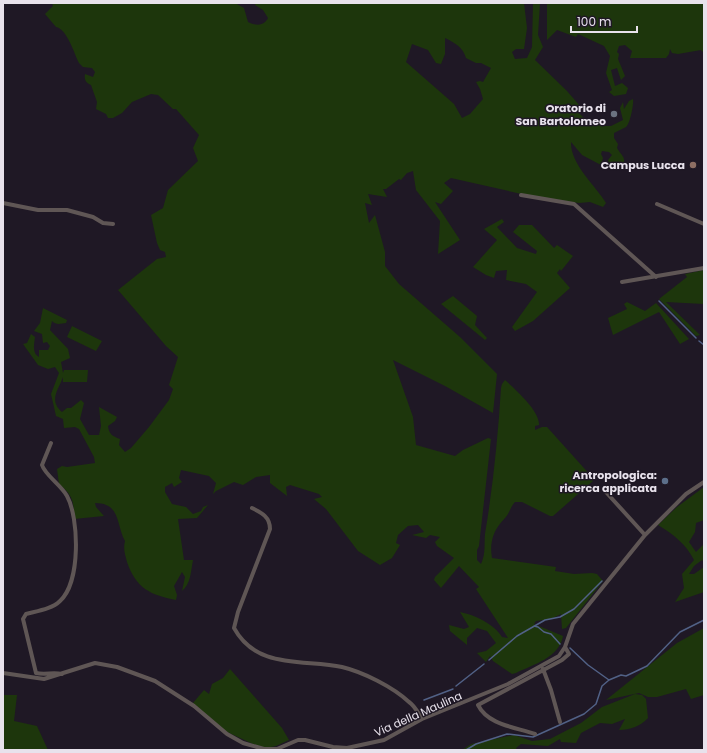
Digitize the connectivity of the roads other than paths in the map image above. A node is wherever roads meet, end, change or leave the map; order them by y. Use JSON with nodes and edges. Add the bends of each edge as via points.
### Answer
{"nodes":[{"id":1,"x":521,"y":195,"type":"dead end"},
{"id":2,"x":3,"y":203,"type":"edge"},
{"id":3,"x":657,"y":204,"type":"dead end"},
{"id":4,"x":113,"y":224,"type":"dead end"},
{"id":5,"x":704,"y":224,"type":"edge"},
{"id":6,"x":704,"y":268,"type":"edge"},
{"id":7,"x":656,"y":277,"type":"junction"},
{"id":8,"x":622,"y":282,"type":"dead end"},
{"id":9,"x":51,"y":443,"type":"dead end"},
{"id":10,"x":704,"y":482,"type":"edge"},
{"id":11,"x":605,"y":491,"type":"dead end"},
{"id":12,"x":252,"y":508,"type":"dead end"},
{"id":13,"x":645,"y":535,"type":"junction"},
{"id":14,"x":565,"y":647,"type":"junction"},
{"id":15,"x":542,"y":668,"type":"junction"},
{"id":16,"x":3,"y":673,"type":"edge"},
{"id":17,"x":62,"y":674,"type":"junction"},
{"id":18,"x":422,"y":719,"type":"junction"},
{"id":19,"x":560,"y":722,"type":"dead end"},
{"id":20,"x":535,"y":734,"type":"dead end"},
{"id":21,"x":277,"y":749,"type":"edge"}],
"edges":[{"from":1,"to":7,"type":"street","via":[[574,204]]},
{"from":2,"to":4,"type":"street","via":[[38,210],[67,210]]},
{"from":3,"to":5,"type":"street"},
{"from":6,"to":7,"type":"street"},
{"from":7,"to":8,"type":"street"},
{"from":9,"to":17,"type":"street","via":[[42,465],[68,500],[76,539],[75,564],[69,588],[61,600],[26,614],[23,619],[36,674]]},
{"from":10,"to":13,"type":"street","name":"Via della Maulina","via":[[686,494]]},
{"from":11,"to":13,"type":"street"},
{"from":12,"to":18,"type":"street","via":[[266,516],[270,529],[238,612],[234,628],[237,633],[254,650],[270,659],[341,667],[364,674],[410,702]]},
{"from":13,"to":14,"type":"street","name":"Via della Maulina","via":[[573,624]]},
{"from":14,"to":15,"type":"street","name":"Via della Maulina","via":[[559,656]]},
{"from":14,"to":15,"type":"street","via":[[569,654]]},
{"from":15,"to":18,"type":"street","name":"Via della Maulina","via":[[484,695]]},
{"from":15,"to":19,"type":"street"},
{"from":15,"to":20,"type":"street","via":[[478,705],[489,719]]},
{"from":16,"to":17,"type":"street","name":"Via della Maulina","via":[[44,679]]},
{"from":17,"to":21,"type":"street","name":"Via della Maulina","via":[[95,664],[129,670],[156,681],[242,743],[264,749]]},
{"from":18,"to":21,"type":"street","name":"Via della Maulina","via":[[384,740],[370,744],[343,748],[298,740]]}]}
